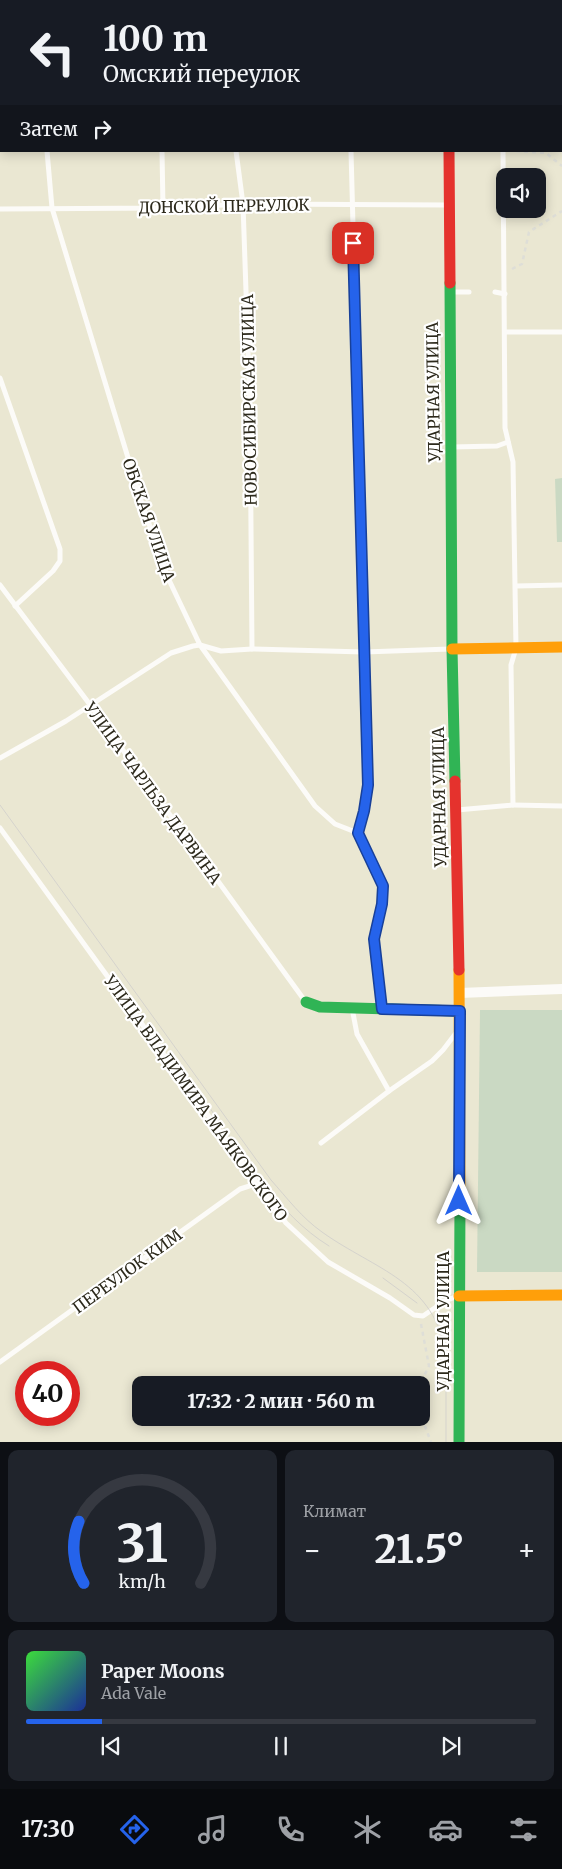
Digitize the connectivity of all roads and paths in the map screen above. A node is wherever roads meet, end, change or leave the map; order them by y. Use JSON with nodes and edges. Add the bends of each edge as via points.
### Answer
{"nodes":[{"id":1,"x":47,"y":152,"type":"edge"},
{"id":2,"x":162,"y":152,"type":"edge"},
{"id":3,"x":236,"y":152,"type":"edge"},
{"id":4,"x":351,"y":152,"type":"edge"},
{"id":5,"x":449,"y":152,"type":"edge"},
{"id":6,"x":503,"y":152,"type":"edge"},
{"id":7,"x":547,"y":152,"type":"edge"},
{"id":8,"x":562,"y":166,"type":"edge"},
{"id":9,"x":243,"y":204,"type":"junction"},
{"id":10,"x":352,"y":204,"type":"junction"},
{"id":11,"x":448,"y":205,"type":"junction"},
{"id":12,"x":52,"y":208,"type":"junction"},
{"id":13,"x":163,"y":208,"type":"junction"},
{"id":14,"x":0,"y":210,"type":"edge"},
{"id":15,"x":562,"y":211,"type":"edge"},
{"id":16,"x":505,"y":272,"type":"junction"},
{"id":17,"x":448,"y":292,"type":"junction"},
{"id":18,"x":469,"y":292,"type":"dead end"},
{"id":19,"x":495,"y":292,"type":"dead end"},
{"id":20,"x":505,"y":294,"type":"junction"},
{"id":21,"x":505,"y":332,"type":"junction"},
{"id":22,"x":562,"y":332,"type":"edge"},
{"id":23,"x":0,"y":378,"type":"edge"},
{"id":24,"x":508,"y":442,"type":"junction"},
{"id":25,"x":450,"y":447,"type":"junction"},
{"id":26,"x":0,"y":585,"type":"edge"},
{"id":27,"x":562,"y":585,"type":"edge"},
{"id":28,"x":516,"y":586,"type":"junction"},
{"id":29,"x":15,"y":606,"type":"junction"},
{"id":30,"x":200,"y":645,"type":"junction"},
{"id":31,"x":562,"y":647,"type":"edge"},
{"id":32,"x":516,"y":648,"type":"junction"},
{"id":33,"x":252,"y":649,"type":"junction"},
{"id":34,"x":452,"y":649,"type":"junction"},
{"id":35,"x":364,"y":652,"type":"junction"},
{"id":36,"x":91,"y":706,"type":"junction"},
{"id":37,"x":0,"y":758,"type":"edge"},
{"id":38,"x":513,"y":806,"type":"junction"},
{"id":39,"x":562,"y":806,"type":"edge"},
{"id":40,"x":455,"y":810,"type":"junction"},
{"id":41,"x":0,"y":828,"type":"edge"},
{"id":42,"x":358,"y":833,"type":"junction"},
{"id":43,"x":562,"y":989,"type":"edge"},
{"id":44,"x":460,"y":994,"type":"junction"},
{"id":45,"x":306,"y":1002,"type":"joint"},
{"id":46,"x":352,"y":1008,"type":"junction"},
{"id":47,"x":382,"y":1009,"type":"junction"},
{"id":48,"x":460,"y":1011,"type":"junction"},
{"id":49,"x":459,"y":1029,"type":"junction"},
{"id":50,"x":390,"y":1091,"type":"junction"},
{"id":51,"x":321,"y":1143,"type":"dead end"},
{"id":52,"x":256,"y":1184,"type":"junction"},
{"id":53,"x":562,"y":1295,"type":"edge"},
{"id":54,"x":459,"y":1296,"type":"junction"},
{"id":55,"x":420,"y":1317,"type":"junction"},
{"id":56,"x":0,"y":1362,"type":"edge"},
{"id":57,"x":432,"y":1442,"type":"edge"},
{"id":58,"x":459,"y":1442,"type":"edge"}],
"edges":[{"from":1,"to":12,"type":"lane","name":"ОБСКАЯ УЛИЦА"},
{"from":2,"to":13,"type":"lane"},
{"from":3,"to":9,"type":"lane","name":"НОВОСИБИРСКАЯ УЛИЦА"},
{"from":4,"to":10,"type":"lane"},
{"from":5,"to":11,"type":"street","name":"УДАРНАЯ УЛИЦА"},
{"from":6,"to":16,"type":"lane"},
{"from":7,"to":8,"type":"path"},
{"from":9,"to":10,"type":"lane","name":"ДОНСКОЙ ПЕРЕУЛОК"},
{"from":9,"to":13,"type":"lane","name":"ДОНСКОЙ ПЕРЕУЛОК"},
{"from":9,"to":33,"type":"lane","name":"НОВОСИБИРСКАЯ УЛИЦА","via":[[250,408]]},
{"from":10,"to":11,"type":"lane","name":"ДОНСКОЙ ПЕРЕУЛОК"},
{"from":10,"to":35,"type":"lane"},
{"from":11,"to":17,"type":"street","name":"УДАРНАЯ УЛИЦА"},
{"from":12,"to":13,"type":"lane","name":"ДОНСКОЙ ПЕРЕУЛОК"},
{"from":12,"to":14,"type":"lane","name":"ДОНСКОЙ ПЕРЕУЛОК"},
{"from":12,"to":30,"type":"lane","name":"ОБСКАЯ УЛИЦА","via":[[143,507],[169,580]]},
{"from":15,"to":16,"type":"path","via":[[529,232],[522,264]]},
{"from":16,"to":20,"type":"lane"},
{"from":17,"to":18,"type":"lane"},
{"from":17,"to":25,"type":"street","name":"УДАРНАЯ УЛИЦА"},
{"from":19,"to":20,"type":"lane"},
{"from":20,"to":21,"type":"lane"},
{"from":21,"to":22,"type":"lane"},
{"from":21,"to":24,"type":"lane","via":[[505,428]]},
{"from":23,"to":29,"type":"lane","via":[[60,549],[60,561],[53,571]]},
{"from":24,"to":25,"type":"lane","via":[[498,446]]},
{"from":24,"to":28,"type":"lane","via":[[513,462]]},
{"from":25,"to":34,"type":"street","name":"УДАРНАЯ УЛИЦА"},
{"from":26,"to":29,"type":"lane","name":"УЛИЦА ЧАРЛЬЗА ДАРВИНА"},
{"from":27,"to":28,"type":"lane"},
{"from":28,"to":32,"type":"lane"},
{"from":29,"to":36,"type":"lane","name":"УЛИЦА ЧАРЛЬЗА ДАРВИНА"},
{"from":30,"to":33,"type":"lane","via":[[221,651]]},
{"from":30,"to":36,"type":"lane","via":[[171,653]]},
{"from":30,"to":42,"type":"lane","name":"ОБСКАЯ УЛИЦА","via":[[315,806],[335,824]]},
{"from":31,"to":32,"type":"street"},
{"from":32,"to":34,"type":"street"},
{"from":32,"to":38,"type":"lane","via":[[511,664]]},
{"from":33,"to":35,"type":"lane"},
{"from":34,"to":35,"type":"lane"},
{"from":34,"to":40,"type":"street","name":"УДАРНАЯ УЛИЦА"},
{"from":35,"to":42,"type":"lane","via":[[368,785]]},
{"from":36,"to":37,"type":"lane"},
{"from":36,"to":45,"type":"lane","name":"УЛИЦА ЧАРЛЬЗА ДАРВИНА"},
{"from":38,"to":39,"type":"lane"},
{"from":38,"to":40,"type":"lane"},
{"from":40,"to":44,"type":"street","name":"УДАРНАЯ УЛИЦА"},
{"from":41,"to":52,"type":"lane","name":"УЛИЦА ВЛАДИМИРА МАЯКОВСКОГО"},
{"from":42,"to":47,"type":"lane","via":[[383,886],[374,939]]},
{"from":43,"to":44,"type":"street"},
{"from":44,"to":48,"type":"street","name":"УДАРНАЯ УЛИЦА"},
{"from":45,"to":46,"type":"street","via":[[320,1007]]},
{"from":46,"to":47,"type":"street"},
{"from":46,"to":50,"type":"lane","via":[[357,1034]]},
{"from":47,"to":48,"type":"street"},
{"from":48,"to":49,"type":"street","name":"УДАРНАЯ УЛИЦА"},
{"from":49,"to":50,"type":"lane","via":[[432,1061]]},
{"from":49,"to":54,"type":"street","name":"УДАРНАЯ УЛИЦА"},
{"from":50,"to":51,"type":"lane"},
{"from":52,"to":55,"type":"lane","name":"УЛИЦА ВЛАДИМИРА МАЯКОВСКОГО","via":[[286,1223],[328,1262]]},
{"from":52,"to":56,"type":"lane","name":"ПЕРЕУЛОК КИМ","via":[[240,1189]]},
{"from":53,"to":54,"type":"street"},
{"from":54,"to":55,"type":"lane"},
{"from":54,"to":58,"type":"street","name":"УДАРНАЯ УЛИЦА"},
{"from":55,"to":57,"type":"path","via":[[429,1366],[424,1376],[423,1421]]}]}
